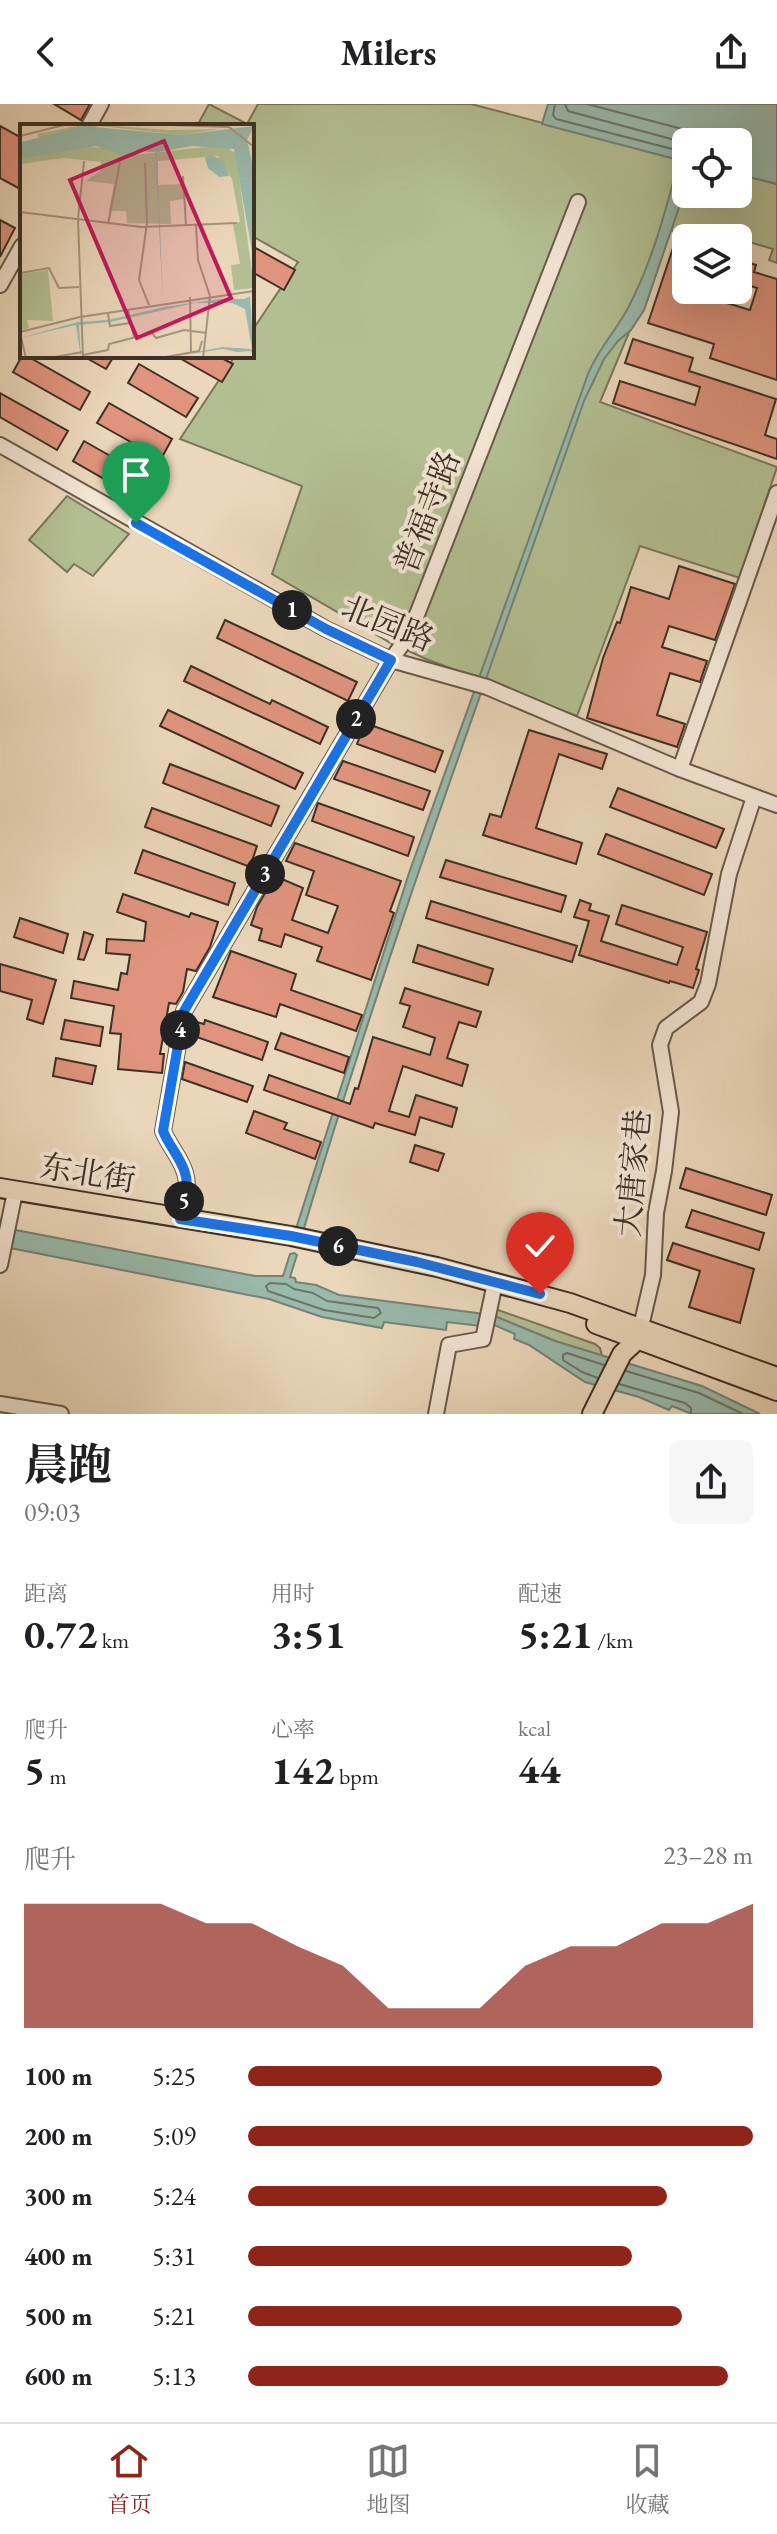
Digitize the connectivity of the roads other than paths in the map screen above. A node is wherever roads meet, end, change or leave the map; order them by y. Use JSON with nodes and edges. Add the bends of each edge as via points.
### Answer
{"nodes":[{"id":1,"x":101,"y":104,"type":"edge"},
{"id":2,"x":90,"y":124,"type":"edge"},
{"id":3,"x":578,"y":202,"type":"dead end"},
{"id":4,"x":20,"y":250,"type":"edge"},
{"id":5,"x":0,"y":285,"type":"edge"},
{"id":6,"x":0,"y":445,"type":"edge"},
{"id":7,"x":777,"y":493,"type":"edge"},
{"id":8,"x":391,"y":660,"type":"junction"},
{"id":9,"x":680,"y":769,"type":"junction"},
{"id":10,"x":754,"y":797,"type":"junction"},
{"id":11,"x":777,"y":805,"type":"edge"},
{"id":12,"x":8,"y":1190,"type":"edge"},
{"id":13,"x":180,"y":1219,"type":"junction"},
{"id":14,"x":1,"y":1258,"type":"edge"},
{"id":15,"x":495,"y":1283,"type":"junction"},
{"id":16,"x":640,"y":1333,"type":"junction"},
{"id":17,"x":765,"y":1377,"type":"edge"},
{"id":18,"x":777,"y":1391,"type":"edge"},
{"id":19,"x":0,"y":1404,"type":"edge"},
{"id":20,"x":61,"y":1414,"type":"edge"},
{"id":21,"x":436,"y":1414,"type":"edge"},
{"id":22,"x":592,"y":1414,"type":"edge"}],
"edges":[{"from":1,"to":2,"type":"street"},
{"from":3,"to":8,"type":"street","name":"普福寺路","via":[[409,635]]},
{"from":4,"to":5,"type":"street"},
{"from":6,"to":8,"type":"street","name":"北园路","via":[[326,629]]},
{"from":7,"to":9,"type":"street"},
{"from":8,"to":9,"type":"street","name":"北园路","via":[[481,685]]},
{"from":8,"to":13,"type":"street","name":"普福寺路","via":[[184,1011],[163,1131],[186,1173]]},
{"from":9,"to":10,"type":"street","name":"北园路"},
{"from":10,"to":11,"type":"street","name":"北园路"},
{"from":10,"to":16,"type":"street","name":"大唐家巷","via":[[729,874],[705,993],[701,1002],[666,1028],[660,1045],[671,1112],[653,1275]]},
{"from":12,"to":13,"type":"main road","name":"东北街"},
{"from":12,"to":14,"type":"street"},
{"from":13,"to":15,"type":"main road","name":"东北街","via":[[291,1236]]},
{"from":15,"to":16,"type":"main road","name":"东北街"},
{"from":15,"to":21,"type":"street","via":[[483,1339],[449,1345]]},
{"from":16,"to":17,"type":"main road","name":"东北街"},
{"from":16,"to":22,"type":"main road","via":[[622,1354]]},
{"from":17,"to":18,"type":"main road","name":"东北街"},
{"from":19,"to":20,"type":"street"}]}
